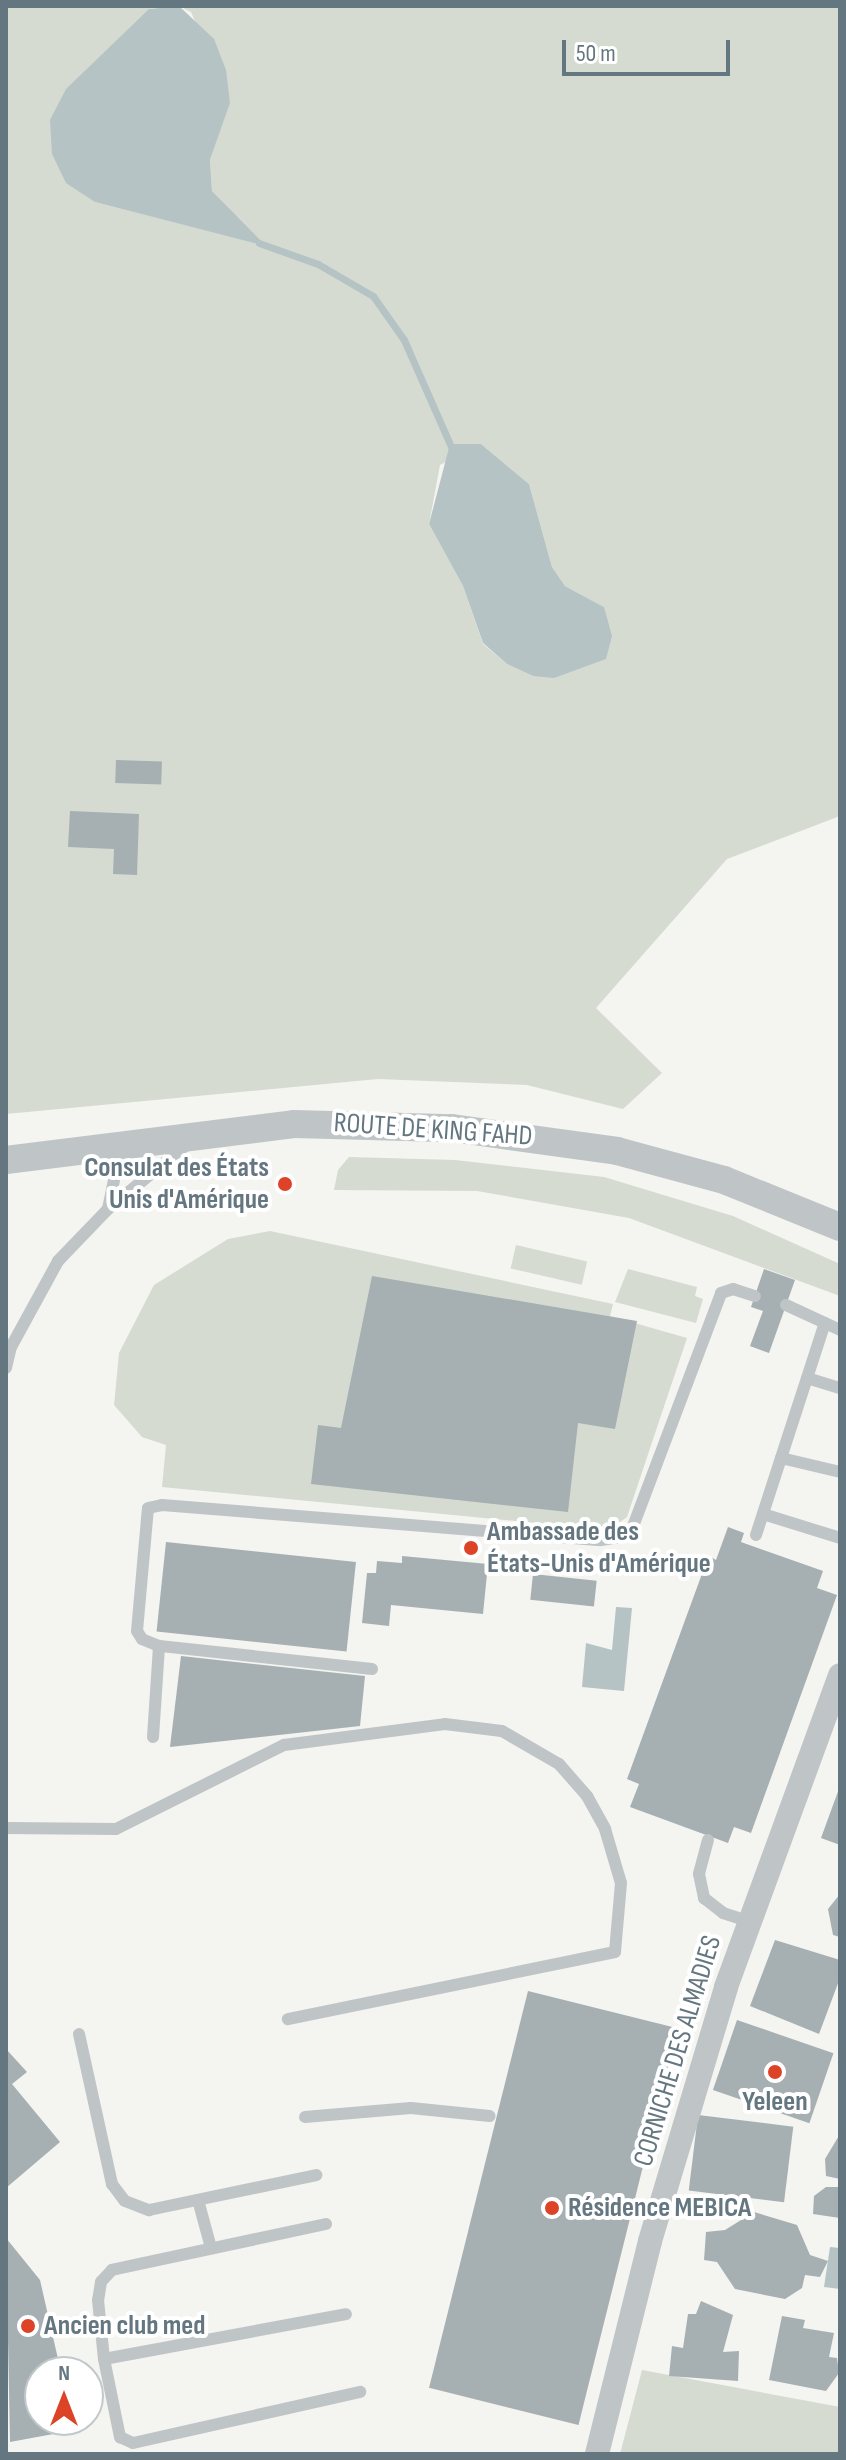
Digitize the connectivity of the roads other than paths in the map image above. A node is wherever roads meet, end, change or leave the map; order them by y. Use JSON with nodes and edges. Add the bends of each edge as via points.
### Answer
{"nodes":[{"id":1,"x":198,"y":1135,"type":"junction"},
{"id":2,"x":121,"y":1145,"type":"junction"},
{"id":3,"x":8,"y":1161,"type":"edge"},
{"id":4,"x":108,"y":1209,"type":"junction"},
{"id":5,"x":840,"y":1227,"type":"edge"},
{"id":6,"x":755,"y":1296,"type":"dead end"},
{"id":7,"x":786,"y":1305,"type":"dead end"},
{"id":8,"x":825,"y":1323,"type":"junction"},
{"id":9,"x":840,"y":1330,"type":"edge"},
{"id":10,"x":6,"y":1368,"type":"edge"},
{"id":11,"x":807,"y":1378,"type":"junction"},
{"id":12,"x":840,"y":1388,"type":"edge"},
{"id":13,"x":781,"y":1458,"type":"junction"},
{"id":14,"x":840,"y":1472,"type":"edge"},
{"id":15,"x":763,"y":1514,"type":"junction"},
{"id":16,"x":756,"y":1535,"type":"dead end"},
{"id":17,"x":840,"y":1538,"type":"edge"},
{"id":18,"x":159,"y":1646,"type":"junction"},
{"id":19,"x":372,"y":1669,"type":"dead end"},
{"id":20,"x":840,"y":1675,"type":"edge"},
{"id":21,"x":153,"y":1737,"type":"dead end"},
{"id":22,"x":6,"y":1828,"type":"edge"},
{"id":23,"x":708,"y":1840,"type":"dead end"},
{"id":24,"x":751,"y":1922,"type":"junction"},
{"id":25,"x":288,"y":2019,"type":"dead end"},
{"id":26,"x":79,"y":2034,"type":"dead end"},
{"id":27,"x":490,"y":2116,"type":"dead end"},
{"id":28,"x":305,"y":2117,"type":"dead end"},
{"id":29,"x":316,"y":2175,"type":"dead end"},
{"id":30,"x":198,"y":2200,"type":"junction"},
{"id":31,"x":326,"y":2224,"type":"dead end"},
{"id":32,"x":211,"y":2248,"type":"junction"},
{"id":33,"x":346,"y":2314,"type":"dead end"},
{"id":34,"x":104,"y":2356,"type":"edge"},
{"id":35,"x":104,"y":2359,"type":"joint"},
{"id":36,"x":360,"y":2392,"type":"dead end"},
{"id":37,"x":597,"y":2454,"type":"edge"}],
"edges":[{"from":1,"to":2,"type":"street","name":"ROUTE DE KING FAHD"},
{"from":1,"to":4,"type":"lane"},
{"from":1,"to":5,"type":"street","name":"ROUTE DE KING FAHD","via":[[351,1122],[546,1137],[724,1180]]},
{"from":2,"to":3,"type":"street","name":"ROUTE DE KING FAHD"},
{"from":2,"to":4,"type":"lane"},
{"from":4,"to":10,"type":"lane","via":[[58,1261],[11,1347]]},
{"from":6,"to":18,"type":"lane","via":[[733,1289],[721,1293],[632,1529],[621,1537],[601,1540],[154,1504],[148,1508],[137,1631]]},
{"from":7,"to":8,"type":"lane"},
{"from":8,"to":9,"type":"lane"},
{"from":8,"to":11,"type":"lane"},
{"from":11,"to":12,"type":"lane"},
{"from":11,"to":13,"type":"lane"},
{"from":13,"to":14,"type":"lane"},
{"from":13,"to":15,"type":"lane"},
{"from":15,"to":16,"type":"lane"},
{"from":15,"to":17,"type":"lane"},
{"from":18,"to":19,"type":"lane"},
{"from":18,"to":21,"type":"lane"},
{"from":20,"to":24,"type":"street","name":"CORNICHE DES ALMADIES"},
{"from":22,"to":25,"type":"lane","via":[[116,1829],[284,1745],[445,1724],[502,1731],[559,1764],[587,1796],[605,1829],[621,1883],[615,1952]]},
{"from":23,"to":24,"type":"lane","via":[[699,1874],[704,1898],[723,1913]]},
{"from":24,"to":37,"type":"street","name":"CORNICHE DES ALMADIES","via":[[650,2241]]},
{"from":26,"to":30,"type":"lane","via":[[112,2184],[125,2201],[149,2210]]},
{"from":27,"to":28,"type":"lane","via":[[411,2108]]},
{"from":29,"to":30,"type":"lane"},
{"from":30,"to":32,"type":"lane"},
{"from":31,"to":32,"type":"lane"},
{"from":32,"to":34,"type":"lane","via":[[112,2270],[101,2282],[98,2300]]},
{"from":33,"to":35,"type":"lane"},
{"from":35,"to":36,"type":"lane","via":[[120,2437],[133,2443]]}]}
